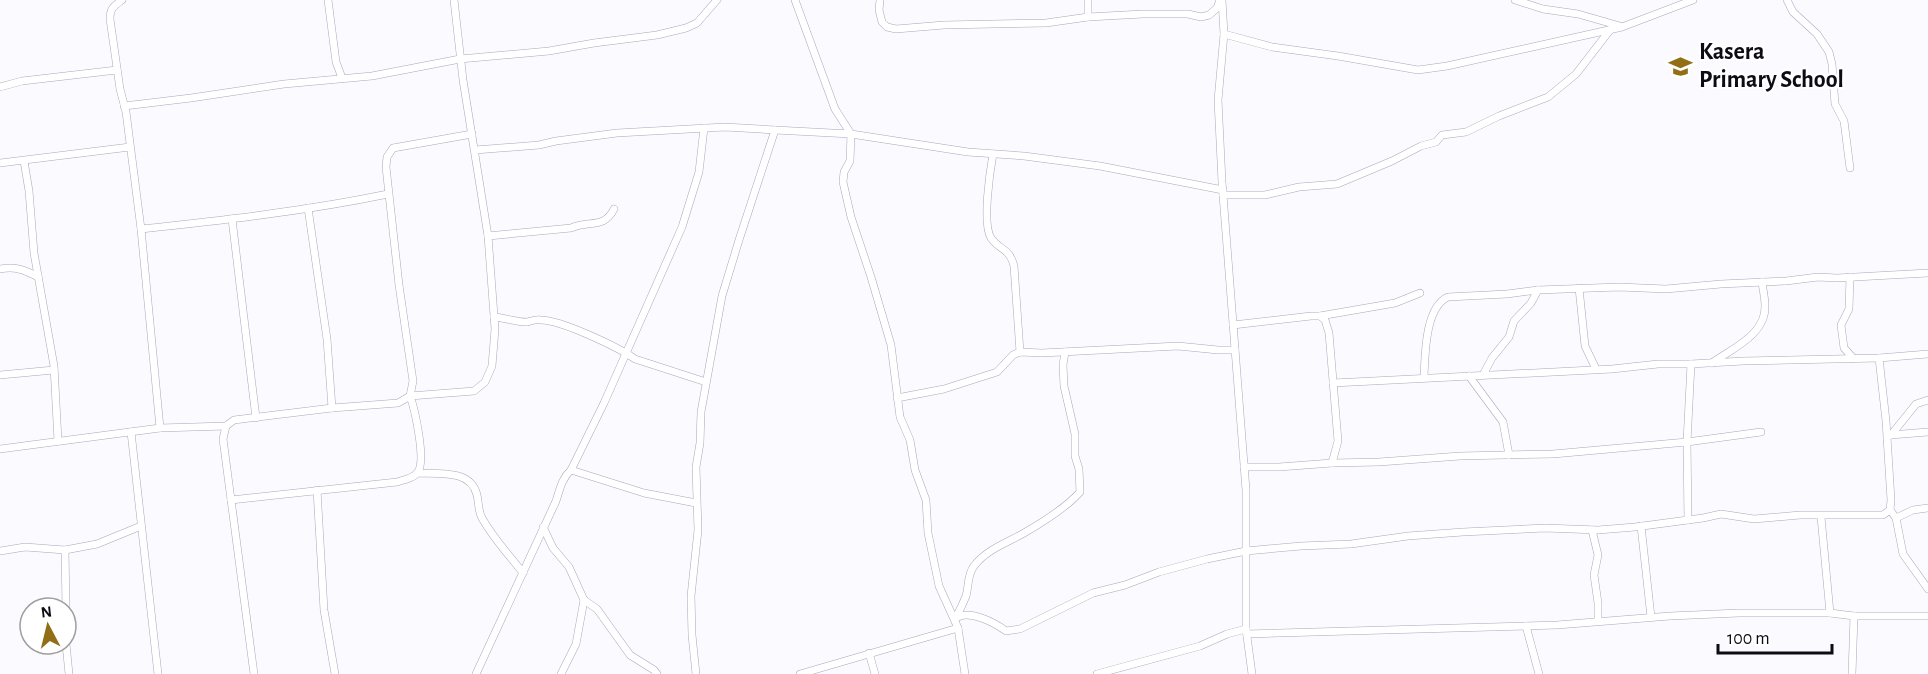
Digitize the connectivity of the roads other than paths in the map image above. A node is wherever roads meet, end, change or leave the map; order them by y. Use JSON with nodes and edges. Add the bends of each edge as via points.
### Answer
{"nodes":[{"id":1,"x":122,"y":0,"type":"edge"},
{"id":2,"x":328,"y":0,"type":"edge"},
{"id":3,"x":454,"y":0,"type":"edge"},
{"id":4,"x":717,"y":0,"type":"edge"},
{"id":5,"x":795,"y":0,"type":"edge"},
{"id":6,"x":880,"y":0,"type":"edge"},
{"id":7,"x":1088,"y":0,"type":"edge"},
{"id":8,"x":1221,"y":0,"type":"edge"},
{"id":9,"x":1515,"y":0,"type":"edge"},
{"id":10,"x":1693,"y":0,"type":"edge"},
{"id":11,"x":1787,"y":0,"type":"edge"},
{"id":12,"x":1088,"y":17,"type":"junction"},
{"id":13,"x":1622,"y":27,"type":"junction"},
{"id":14,"x":1610,"y":30,"type":"junction"},
{"id":15,"x":1224,"y":34,"type":"junction"},
{"id":16,"x":460,"y":59,"type":"junction"},
{"id":17,"x":117,"y":70,"type":"junction"},
{"id":18,"x":342,"y":78,"type":"junction"},
{"id":19,"x":0,"y":87,"type":"edge"},
{"id":20,"x":124,"y":106,"type":"junction"},
{"id":21,"x":704,"y":128,"type":"junction"},
{"id":22,"x":775,"y":130,"type":"junction"},
{"id":23,"x":472,"y":134,"type":"junction"},
{"id":24,"x":851,"y":134,"type":"junction"},
{"id":25,"x":130,"y":147,"type":"junction"},
{"id":26,"x":474,"y":150,"type":"junction"},
{"id":27,"x":993,"y":154,"type":"junction"},
{"id":28,"x":24,"y":161,"type":"junction"},
{"id":29,"x":0,"y":163,"type":"edge"},
{"id":30,"x":1850,"y":168,"type":"dead end"},
{"id":31,"x":1223,"y":193,"type":"junction"},
{"id":32,"x":388,"y":194,"type":"junction"},
{"id":33,"x":308,"y":208,"type":"junction"},
{"id":34,"x":614,"y":209,"type":"dead end"},
{"id":35,"x":232,"y":219,"type":"junction"},
{"id":36,"x":141,"y":229,"type":"junction"},
{"id":37,"x":488,"y":236,"type":"junction"},
{"id":38,"x":0,"y":269,"type":"edge"},
{"id":39,"x":1928,"y":273,"type":"edge"},
{"id":40,"x":38,"y":277,"type":"junction"},
{"id":41,"x":1850,"y":277,"type":"junction"},
{"id":42,"x":1762,"y":282,"type":"junction"},
{"id":43,"x":1579,"y":288,"type":"junction"},
{"id":44,"x":1538,"y":290,"type":"junction"},
{"id":45,"x":1420,"y":293,"type":"dead end"},
{"id":46,"x":494,"y":316,"type":"junction"},
{"id":47,"x":1320,"y":316,"type":"junction"},
{"id":48,"x":1233,"y":325,"type":"junction"},
{"id":49,"x":1235,"y":350,"type":"junction"},
{"id":50,"x":626,"y":352,"type":"junction"},
{"id":51,"x":1020,"y":352,"type":"junction"},
{"id":52,"x":1065,"y":352,"type":"junction"},
{"id":53,"x":1928,"y":354,"type":"edge"},
{"id":54,"x":1853,"y":358,"type":"junction"},
{"id":55,"x":1879,"y":358,"type":"junction"},
{"id":56,"x":1712,"y":363,"type":"junction"},
{"id":57,"x":1691,"y":364,"type":"junction"},
{"id":58,"x":1596,"y":369,"type":"junction"},
{"id":59,"x":54,"y":370,"type":"junction"},
{"id":60,"x":0,"y":375,"type":"edge"},
{"id":61,"x":1483,"y":375,"type":"junction"},
{"id":62,"x":1469,"y":376,"type":"junction"},
{"id":63,"x":1424,"y":377,"type":"junction"},
{"id":64,"x":706,"y":382,"type":"junction"},
{"id":65,"x":1333,"y":383,"type":"junction"},
{"id":66,"x":410,"y":396,"type":"junction"},
{"id":67,"x":897,"y":398,"type":"junction"},
{"id":68,"x":1928,"y":400,"type":"edge"},
{"id":69,"x":332,"y":408,"type":"junction"},
{"id":70,"x":256,"y":417,"type":"junction"},
{"id":71,"x":226,"y":426,"type":"junction"},
{"id":72,"x":160,"y":428,"type":"junction"},
{"id":73,"x":130,"y":432,"type":"junction"},
{"id":74,"x":1761,"y":432,"type":"dead end"},
{"id":75,"x":1928,"y":432,"type":"edge"},
{"id":76,"x":1889,"y":436,"type":"junction"},
{"id":77,"x":58,"y":441,"type":"junction"},
{"id":78,"x":1687,"y":441,"type":"junction"},
{"id":79,"x":0,"y":449,"type":"edge"},
{"id":80,"x":1509,"y":455,"type":"junction"},
{"id":81,"x":1332,"y":462,"type":"junction"},
{"id":82,"x":1245,"y":467,"type":"junction"},
{"id":83,"x":571,"y":470,"type":"junction"},
{"id":84,"x":417,"y":473,"type":"junction"},
{"id":85,"x":318,"y":490,"type":"junction"},
{"id":86,"x":231,"y":500,"type":"junction"},
{"id":87,"x":696,"y":503,"type":"junction"},
{"id":88,"x":1928,"y":508,"type":"edge"},
{"id":89,"x":1890,"y":510,"type":"junction"},
{"id":90,"x":1821,"y":517,"type":"junction"},
{"id":91,"x":1896,"y":518,"type":"junction"},
{"id":92,"x":1688,"y":520,"type":"junction"},
{"id":93,"x":141,"y":526,"type":"junction"},
{"id":94,"x":1641,"y":526,"type":"junction"},
{"id":95,"x":543,"y":527,"type":"junction"},
{"id":96,"x":1592,"y":530,"type":"junction"},
{"id":97,"x":65,"y":550,"type":"junction"},
{"id":98,"x":0,"y":551,"type":"edge"},
{"id":99,"x":1246,"y":551,"type":"junction"},
{"id":100,"x":523,"y":573,"type":"junction"},
{"id":101,"x":1928,"y":589,"type":"edge"},
{"id":102,"x":66,"y":596,"type":"edge"},
{"id":103,"x":584,"y":600,"type":"junction"},
{"id":104,"x":1830,"y":613,"type":"junction"},
{"id":105,"x":1854,"y":616,"type":"junction"},
{"id":106,"x":1928,"y":616,"type":"edge"},
{"id":107,"x":1651,"y":617,"type":"junction"},
{"id":108,"x":955,"y":619,"type":"junction"},
{"id":109,"x":1598,"y":621,"type":"junction"},
{"id":110,"x":1526,"y":626,"type":"junction"},
{"id":111,"x":958,"y":628,"type":"junction"},
{"id":112,"x":1247,"y":631,"type":"junction"},
{"id":113,"x":869,"y":654,"type":"junction"},
{"id":114,"x":67,"y":656,"type":"edge"},
{"id":115,"x":69,"y":674,"type":"edge"},
{"id":116,"x":158,"y":674,"type":"edge"},
{"id":117,"x":254,"y":674,"type":"edge"},
{"id":118,"x":335,"y":674,"type":"edge"},
{"id":119,"x":476,"y":674,"type":"edge"},
{"id":120,"x":561,"y":674,"type":"edge"},
{"id":121,"x":657,"y":674,"type":"edge"},
{"id":122,"x":696,"y":674,"type":"edge"},
{"id":123,"x":800,"y":674,"type":"edge"},
{"id":124,"x":875,"y":674,"type":"edge"},
{"id":125,"x":965,"y":674,"type":"edge"},
{"id":126,"x":1097,"y":674,"type":"edge"},
{"id":127,"x":1252,"y":674,"type":"edge"},
{"id":128,"x":1539,"y":674,"type":"edge"},
{"id":129,"x":1852,"y":674,"type":"edge"}],
"edges":[{"from":1,"to":17,"type":"street","via":[[110,11]]},
{"from":2,"to":18,"type":"street","via":[[336,62]]},
{"from":3,"to":16,"type":"street"},
{"from":4,"to":16,"type":"street","via":[[697,23],[657,35]]},
{"from":5,"to":24,"type":"street","via":[[835,110]]},
{"from":6,"to":12,"type":"street","via":[[882,22],[896,29],[1046,23]]},
{"from":7,"to":12,"type":"street"},
{"from":8,"to":12,"type":"street","via":[[1209,15]]},
{"from":8,"to":15,"type":"street"},
{"from":9,"to":13,"type":"street"},
{"from":10,"to":13,"type":"street"},
{"from":11,"to":30,"type":"street","via":[[1829,52],[1835,104],[1844,121]]},
{"from":13,"to":14,"type":"street"},
{"from":14,"to":15,"type":"street","via":[[1418,70],[1272,47]]},
{"from":14,"to":31,"type":"street","via":[[1576,74],[1548,98],[1466,132],[1442,135],[1436,142],[1338,184],[1265,195]]},
{"from":15,"to":31,"type":"street","via":[[1218,100]]},
{"from":16,"to":18,"type":"street"},
{"from":16,"to":23,"type":"street"},
{"from":17,"to":19,"type":"street"},
{"from":17,"to":20,"type":"street"},
{"from":18,"to":20,"type":"street"},
{"from":20,"to":25,"type":"street"},
{"from":21,"to":22,"type":"street"},
{"from":21,"to":26,"type":"street","via":[[617,133],[528,147]]},
{"from":21,"to":50,"type":"street","via":[[699,172],[682,227]]},
{"from":22,"to":24,"type":"street"},
{"from":22,"to":64,"type":"street","via":[[722,296]]},
{"from":23,"to":26,"type":"street"},
{"from":23,"to":32,"type":"street","via":[[393,148],[387,157]]},
{"from":24,"to":27,"type":"street"},
{"from":24,"to":67,"type":"street","via":[[850,161],[843,182],[891,345]]},
{"from":25,"to":28,"type":"street"},
{"from":25,"to":36,"type":"street"},
{"from":26,"to":37,"type":"street"},
{"from":27,"to":31,"type":"street","via":[[1100,166]]},
{"from":27,"to":51,"type":"street","via":[[987,188],[988,232],[1011,255],[1014,266]]},
{"from":28,"to":29,"type":"street"},
{"from":28,"to":40,"type":"street"},
{"from":31,"to":48,"type":"street"},
{"from":32,"to":33,"type":"street"},
{"from":32,"to":66,"type":"street","via":[[413,381]]},
{"from":33,"to":35,"type":"street"},
{"from":33,"to":69,"type":"street","via":[[327,339]]},
{"from":34,"to":37,"type":"street","via":[[605,221]]},
{"from":35,"to":36,"type":"street"},
{"from":35,"to":70,"type":"street"},
{"from":36,"to":72,"type":"street"},
{"from":37,"to":46,"type":"street"},
{"from":38,"to":40,"type":"street","via":[[23,269]]},
{"from":39,"to":41,"type":"street"},
{"from":40,"to":59,"type":"street"},
{"from":41,"to":42,"type":"street"},
{"from":41,"to":54,"type":"street","via":[[1849,309],[1841,326],[1844,348]]},
{"from":42,"to":43,"type":"street","via":[[1666,289]]},
{"from":42,"to":56,"type":"street","via":[[1765,308],[1756,330]]},
{"from":43,"to":44,"type":"street"},
{"from":43,"to":58,"type":"street","via":[[1585,346]]},
{"from":44,"to":61,"type":"street","via":[[1514,321],[1509,337]]},
{"from":44,"to":63,"type":"street","via":[[1441,300],[1428,332]]},
{"from":45,"to":47,"type":"street","via":[[1395,303]]},
{"from":46,"to":50,"type":"street","via":[[525,322],[553,321]]},
{"from":46,"to":66,"type":"street","via":[[492,366],[485,382],[474,391]]},
{"from":47,"to":48,"type":"street"},
{"from":47,"to":65,"type":"street","via":[[1329,333]]},
{"from":48,"to":49,"type":"street"},
{"from":49,"to":52,"type":"street","via":[[1178,346]]},
{"from":49,"to":82,"type":"street"},
{"from":50,"to":64,"type":"street","via":[[635,359]]},
{"from":50,"to":83,"type":"street"},
{"from":51,"to":52,"type":"street"},
{"from":51,"to":67,"type":"street","via":[[997,372],[944,389]]},
{"from":52,"to":108,"type":"street","via":[[1065,386],[1075,434],[1080,492],[1043,521],[980,559],[972,568]]},
{"from":53,"to":55,"type":"street"},
{"from":54,"to":55,"type":"street"},
{"from":54,"to":56,"type":"street"},
{"from":55,"to":76,"type":"street"},
{"from":56,"to":57,"type":"street"},
{"from":57,"to":58,"type":"street"},
{"from":57,"to":78,"type":"street"},
{"from":58,"to":61,"type":"street"},
{"from":59,"to":60,"type":"street"},
{"from":59,"to":77,"type":"street"},
{"from":61,"to":62,"type":"street"},
{"from":62,"to":63,"type":"street"},
{"from":62,"to":80,"type":"street","via":[[1503,422]]},
{"from":63,"to":65,"type":"street"},
{"from":64,"to":87,"type":"street"},
{"from":65,"to":81,"type":"street","via":[[1338,441]]},
{"from":66,"to":69,"type":"street","via":[[398,403]]},
{"from":66,"to":84,"type":"street","via":[[416,413],[421,464]]},
{"from":67,"to":108,"type":"street","via":[[926,500],[939,586]]},
{"from":68,"to":76,"type":"street","via":[[1916,404]]},
{"from":69,"to":70,"type":"street"},
{"from":70,"to":71,"type":"street","via":[[234,420]]},
{"from":71,"to":72,"type":"street"},
{"from":71,"to":86,"type":"street","via":[[223,439]]},
{"from":72,"to":73,"type":"street"},
{"from":73,"to":77,"type":"street"},
{"from":73,"to":93,"type":"street"},
{"from":74,"to":78,"type":"street"},
{"from":75,"to":76,"type":"street"},
{"from":76,"to":89,"type":"street"},
{"from":77,"to":79,"type":"street"},
{"from":78,"to":80,"type":"street"},
{"from":78,"to":92,"type":"street"},
{"from":80,"to":81,"type":"street"},
{"from":81,"to":82,"type":"street"},
{"from":82,"to":99,"type":"street"},
{"from":83,"to":87,"type":"street","via":[[644,493]]},
{"from":83,"to":95,"type":"street","via":[[565,475]]},
{"from":84,"to":85,"type":"street","via":[[397,482]]},
{"from":84,"to":100,"type":"street","via":[[450,473],[473,485],[480,514]]},
{"from":85,"to":86,"type":"street"},
{"from":85,"to":118,"type":"street","via":[[324,609]]},
{"from":86,"to":117,"type":"street"},
{"from":87,"to":122,"type":"street","via":[[698,530],[691,596]]},
{"from":88,"to":91,"type":"street"},
{"from":89,"to":90,"type":"street","via":[[1883,515]]},
{"from":89,"to":91,"type":"street"},
{"from":90,"to":92,"type":"street","via":[[1754,519],[1721,514]]},
{"from":90,"to":104,"type":"street"},
{"from":91,"to":101,"type":"street","via":[[1903,554]]},
{"from":92,"to":94,"type":"street"},
{"from":93,"to":97,"type":"street","via":[[97,544]]},
{"from":93,"to":116,"type":"street"},
{"from":94,"to":96,"type":"street"},
{"from":94,"to":107,"type":"street"},
{"from":95,"to":100,"type":"street"},
{"from":95,"to":103,"type":"street","via":[[553,548],[569,567]]},
{"from":96,"to":99,"type":"street","via":[[1462,532]]},
{"from":96,"to":109,"type":"street","via":[[1598,555],[1594,575]]},
{"from":97,"to":98,"type":"street","via":[[25,547]]},
{"from":97,"to":102,"type":"street"},
{"from":99,"to":108,"type":"street","via":[[1093,593],[1009,631],[972,616],[959,615]]},
{"from":99,"to":112,"type":"street"},
{"from":100,"to":119,"type":"street"},
{"from":103,"to":120,"type":"street","via":[[576,644]]},
{"from":103,"to":121,"type":"street","via":[[597,609],[630,655]]},
{"from":104,"to":105,"type":"street"},
{"from":104,"to":107,"type":"street"},
{"from":105,"to":106,"type":"street"},
{"from":105,"to":129,"type":"street"},
{"from":107,"to":109,"type":"street"},
{"from":108,"to":111,"type":"street"},
{"from":109,"to":110,"type":"street"},
{"from":110,"to":112,"type":"street"},
{"from":110,"to":128,"type":"street"},
{"from":111,"to":113,"type":"street"},
{"from":111,"to":125,"type":"street"},
{"from":112,"to":126,"type":"street"},
{"from":112,"to":127,"type":"street"},
{"from":113,"to":123,"type":"street"},
{"from":113,"to":124,"type":"street"},
{"from":114,"to":115,"type":"street"}]}
